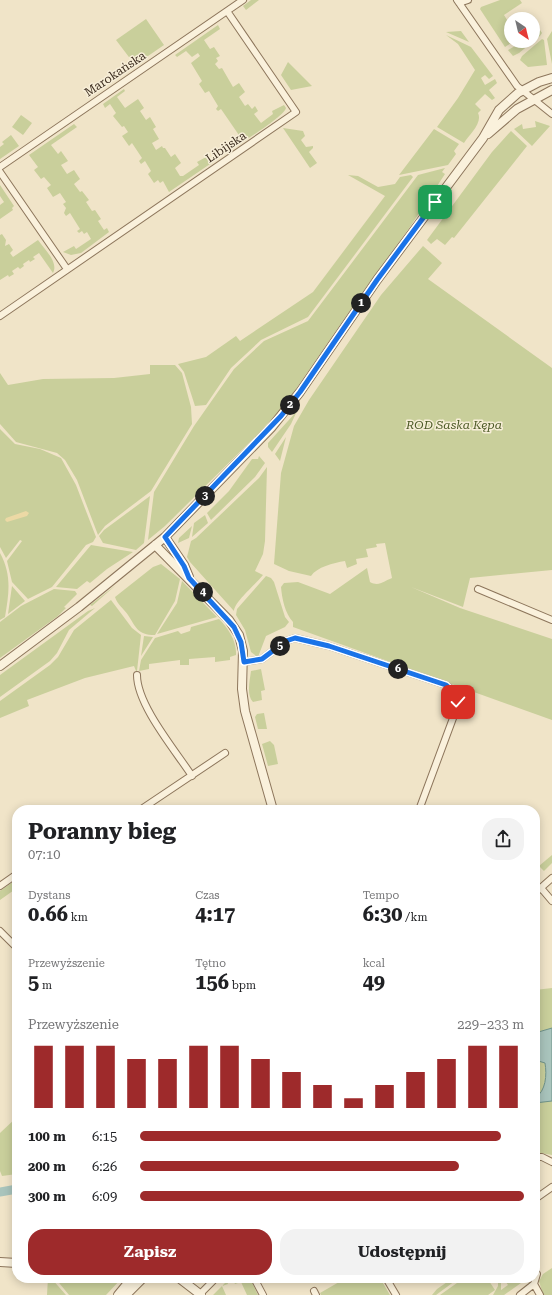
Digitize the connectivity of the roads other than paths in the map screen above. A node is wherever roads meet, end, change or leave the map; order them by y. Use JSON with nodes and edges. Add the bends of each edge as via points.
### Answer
{"nodes":[{"id":1,"x":243,"y":0,"type":"edge"},
{"id":2,"x":468,"y":0,"type":"edge"},
{"id":3,"x":458,"y":2,"type":"edge"},
{"id":4,"x":227,"y":11,"type":"junction"},
{"id":5,"x":552,"y":78,"type":"edge"},
{"id":6,"x":552,"y":90,"type":"edge"},
{"id":7,"x":522,"y":91,"type":"junction"},
{"id":8,"x":533,"y":99,"type":"junction"},
{"id":9,"x":552,"y":114,"type":"edge"},
{"id":10,"x":483,"y":138,"type":"junction"},
{"id":11,"x":0,"y":167,"type":"edge"},
{"id":12,"x":0,"y":172,"type":"edge"},
{"id":13,"x":67,"y":269,"type":"junction"},
{"id":14,"x":0,"y":316,"type":"edge"},
{"id":15,"x":165,"y":537,"type":"junction"},
{"id":16,"x":155,"y":545,"type":"junction"},
{"id":17,"x":189,"y":578,"type":"junction"},
{"id":18,"x":478,"y":589,"type":"dead end"},
{"id":19,"x":552,"y":620,"type":"edge"},
{"id":20,"x":244,"y":662,"type":"junction"},
{"id":21,"x":0,"y":666,"type":"edge"},
{"id":22,"x":137,"y":675,"type":"dead end"},
{"id":23,"x":226,"y":753,"type":"dead end"},
{"id":24,"x":192,"y":776,"type":"junction"},
{"id":25,"x":148,"y":805,"type":"edge"},
{"id":26,"x":272,"y":805,"type":"edge"},
{"id":27,"x":420,"y":805,"type":"edge"},
{"id":28,"x":12,"y":878,"type":"edge"},
{"id":29,"x":552,"y":878,"type":"edge"},
{"id":30,"x":0,"y":886,"type":"edge"},
{"id":31,"x":540,"y":888,"type":"joint"},
{"id":32,"x":552,"y":901,"type":"edge"},
{"id":33,"x":0,"y":930,"type":"edge"},
{"id":34,"x":12,"y":943,"type":"edge"},
{"id":35,"x":540,"y":1157,"type":"edge"},
{"id":36,"x":552,"y":1162,"type":"edge"},
{"id":37,"x":552,"y":1187,"type":"edge"},
{"id":38,"x":540,"y":1195,"type":"edge"},
{"id":39,"x":0,"y":1262,"type":"edge"},
{"id":40,"x":12,"y":1263,"type":"edge"},
{"id":41,"x":128,"y":1283,"type":"edge"},
{"id":42,"x":138,"y":1283,"type":"edge"},
{"id":43,"x":185,"y":1283,"type":"edge"},
{"id":44,"x":192,"y":1283,"type":"edge"},
{"id":45,"x":212,"y":1283,"type":"edge"},
{"id":46,"x":256,"y":1283,"type":"edge"},
{"id":47,"x":389,"y":1283,"type":"edge"},
{"id":48,"x":534,"y":1284,"type":"joint"},
{"id":49,"x":118,"y":1295,"type":"edge"},
{"id":50,"x":126,"y":1295,"type":"edge"},
{"id":51,"x":201,"y":1295,"type":"edge"},
{"id":52,"x":262,"y":1295,"type":"edge"},
{"id":53,"x":396,"y":1295,"type":"edge"},
{"id":54,"x":520,"y":1295,"type":"edge"},
{"id":55,"x":540,"y":1295,"type":"edge"}],
"edges":[{"from":1,"to":4,"type":"street","name":"Marokańska"},
{"from":2,"to":3,"type":"street"},
{"from":3,"to":7,"type":"street","via":[[508,76]]},
{"from":4,"to":11,"type":"street","name":"Marokańska"},
{"from":4,"to":13,"type":"street","name":"Libijska","via":[[296,112]]},
{"from":5,"to":7,"type":"street"},
{"from":6,"to":8,"type":"street"},
{"from":7,"to":8,"type":"street"},
{"from":7,"to":10,"type":"street","via":[[499,110]]},
{"from":8,"to":9,"type":"street"},
{"from":8,"to":10,"type":"street"},
{"from":10,"to":15,"type":"street","via":[[377,280],[284,412]]},
{"from":12,"to":13,"type":"street"},
{"from":13,"to":14,"type":"street","name":"Libijska"},
{"from":15,"to":16,"type":"street"},
{"from":15,"to":17,"type":"street"},
{"from":16,"to":17,"type":"street"},
{"from":16,"to":21,"type":"street","via":[[86,602]]},
{"from":17,"to":20,"type":"street","via":[[234,627],[241,642]]},
{"from":18,"to":19,"type":"street"},
{"from":20,"to":26,"type":"street","via":[[242,689],[245,711]]},
{"from":20,"to":27,"type":"street","via":[[262,659],[286,641],[295,638],[343,650],[446,685],[453,690],[458,696],[458,702]]},
{"from":22,"to":24,"type":"street","via":[[143,702]]},
{"from":23,"to":24,"type":"street"},
{"from":24,"to":25,"type":"street"},
{"from":28,"to":30,"type":"street"},
{"from":29,"to":31,"type":"street"},
{"from":31,"to":32,"type":"street"},
{"from":33,"to":34,"type":"street"},
{"from":35,"to":36,"type":"street"},
{"from":37,"to":38,"type":"street"},
{"from":39,"to":40,"type":"street"},
{"from":41,"to":49,"type":"street"},
{"from":42,"to":50,"type":"street"},
{"from":43,"to":51,"type":"street"},
{"from":44,"to":51,"type":"street"},
{"from":45,"to":51,"type":"street"},
{"from":46,"to":52,"type":"street"},
{"from":47,"to":53,"type":"street"},
{"from":48,"to":54,"type":"street"},
{"from":48,"to":55,"type":"street"}]}
